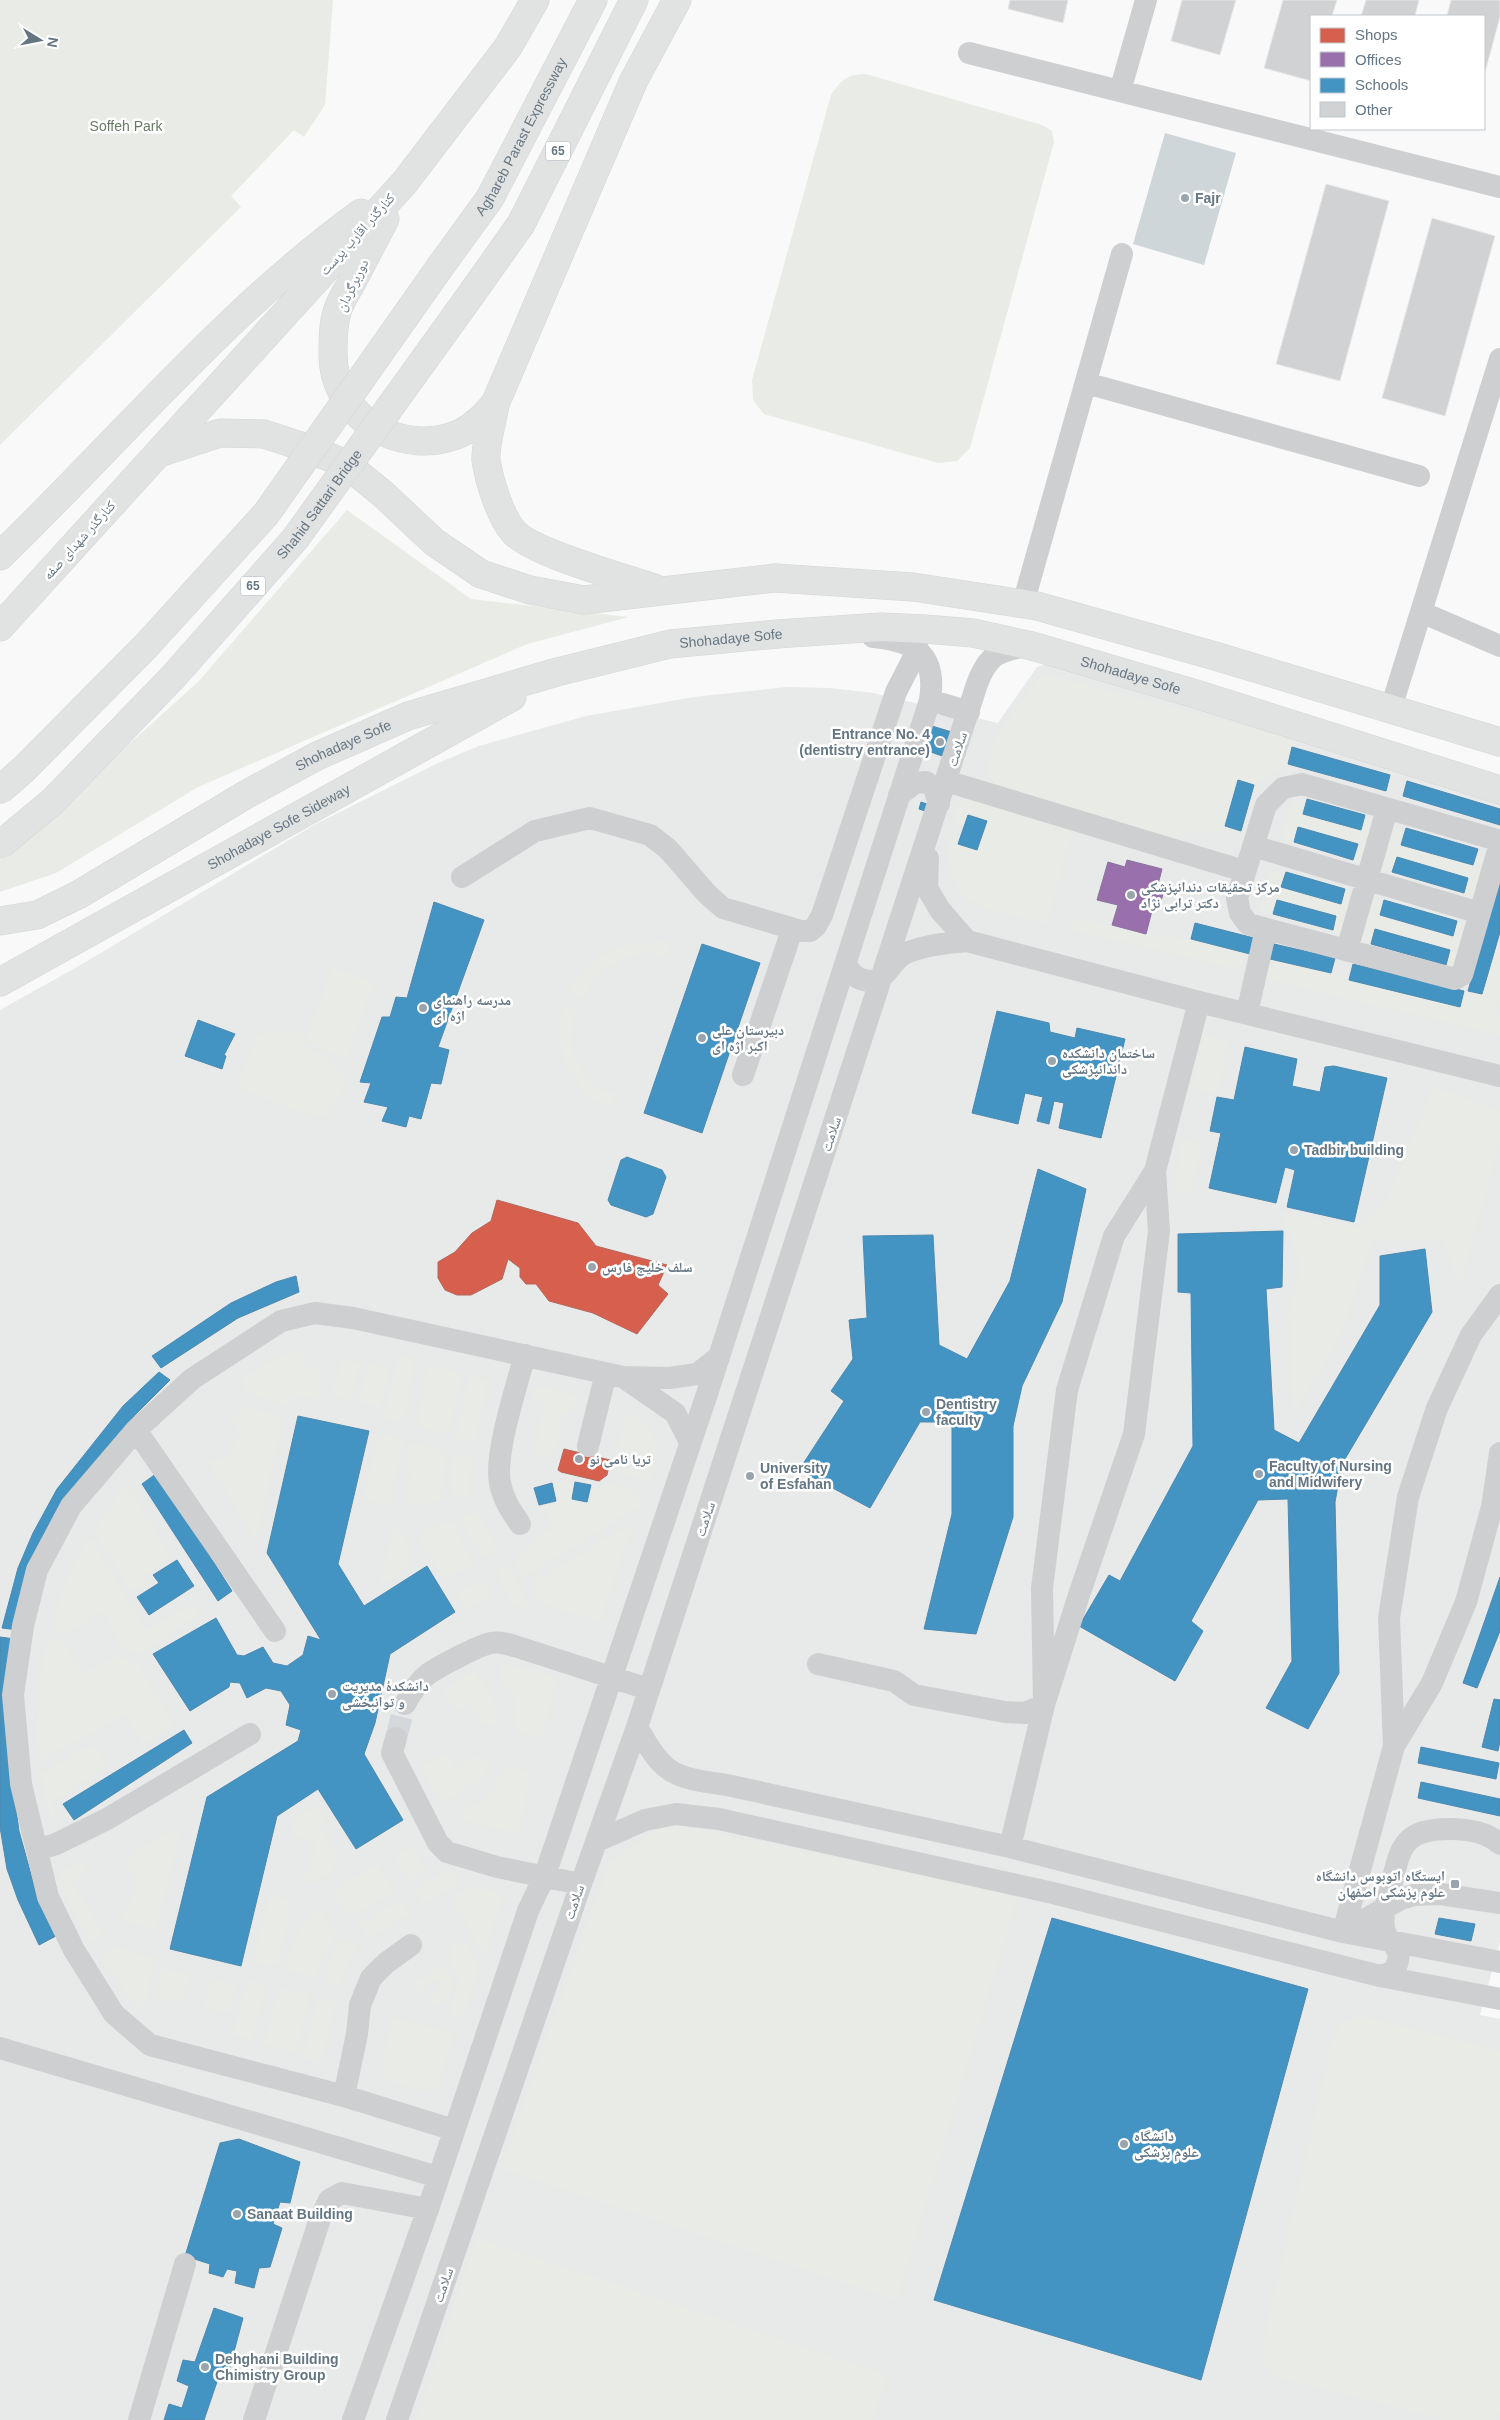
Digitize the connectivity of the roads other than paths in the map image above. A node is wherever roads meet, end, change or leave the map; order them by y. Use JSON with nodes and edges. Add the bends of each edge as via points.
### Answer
{"nodes":[{"id":1,"x":535,"y":0,"type":"edge"},
{"id":2,"x":593,"y":0,"type":"edge"},
{"id":3,"x":634,"y":0,"type":"edge"},
{"id":4,"x":677,"y":0,"type":"edge"},
{"id":5,"x":1146,"y":0,"type":"edge"},
{"id":6,"x":969,"y":53,"type":"dead end"},
{"id":7,"x":1120,"y":91,"type":"junction"},
{"id":8,"x":405,"y":182,"type":"junction"},
{"id":9,"x":1500,"y":187,"type":"edge"},
{"id":10,"x":1122,"y":254,"type":"dead end"},
{"id":11,"x":1500,"y":359,"type":"edge"},
{"id":12,"x":1086,"y":383,"type":"junction"},
{"id":13,"x":495,"y":404,"type":"junction"},
{"id":14,"x":159,"y":453,"type":"junction"},
{"id":15,"x":1419,"y":476,"type":"dead end"},
{"id":16,"x":0,"y":556,"type":"edge"},
{"id":17,"x":662,"y":590,"type":"junction"},
{"id":18,"x":1023,"y":604,"type":"junction"},
{"id":19,"x":1421,"y":612,"type":"junction"},
{"id":20,"x":0,"y":627,"type":"edge"},
{"id":21,"x":817,"y":632,"type":"junction"},
{"id":22,"x":1032,"y":646,"type":"junction"},
{"id":23,"x":1500,"y":646,"type":"edge"},
{"id":24,"x":918,"y":649,"type":"junction"},
{"id":25,"x":557,"y":672,"type":"junction"},
{"id":26,"x":930,"y":700,"type":"junction"},
{"id":27,"x":1391,"y":708,"type":"junction"},
{"id":28,"x":969,"y":712,"type":"junction"},
{"id":29,"x":1500,"y":742,"type":"edge"},
{"id":30,"x":946,"y":781,"type":"junction"},
{"id":31,"x":0,"y":790,"type":"edge"},
{"id":32,"x":1500,"y":790,"type":"edge"},
{"id":33,"x":899,"y":795,"type":"junction"},
{"id":34,"x":939,"y":804,"type":"junction"},
{"id":35,"x":1387,"y":809,"type":"junction"},
{"id":36,"x":928,"y":838,"type":"junction"},
{"id":37,"x":0,"y":845,"type":"edge"},
{"id":38,"x":1252,"y":846,"type":"junction"},
{"id":39,"x":1244,"y":871,"type":"junction"},
{"id":40,"x":462,"y":877,"type":"dead end"},
{"id":41,"x":1368,"y":880,"type":"junction"},
{"id":42,"x":1480,"y":913,"type":"junction"},
{"id":43,"x":0,"y":921,"type":"edge"},
{"id":44,"x":1266,"y":929,"type":"junction"},
{"id":45,"x":792,"y":930,"type":"junction"},
{"id":46,"x":968,"y":941,"type":"junction"},
{"id":47,"x":1347,"y":950,"type":"junction"},
{"id":48,"x":846,"y":962,"type":"junction"},
{"id":49,"x":881,"y":979,"type":"junction"},
{"id":50,"x":0,"y":982,"type":"edge"},
{"id":51,"x":1199,"y":1002,"type":"junction"},
{"id":52,"x":1247,"y":1013,"type":"junction"},
{"id":53,"x":743,"y":1075,"type":"dead end"},
{"id":54,"x":1500,"y":1076,"type":"edge"},
{"id":55,"x":1154,"y":1171,"type":"junction"},
{"id":56,"x":1500,"y":1295,"type":"edge"},
{"id":57,"x":526,"y":1355,"type":"junction"},
{"id":58,"x":719,"y":1357,"type":"junction"},
{"id":59,"x":614,"y":1375,"type":"junction"},
{"id":60,"x":136,"y":1430,"type":"junction"},
{"id":61,"x":690,"y":1442,"type":"junction"},
{"id":62,"x":588,"y":1446,"type":"dead end"},
{"id":63,"x":1500,"y":1453,"type":"edge"},
{"id":64,"x":520,"y":1524,"type":"dead end"},
{"id":65,"x":275,"y":1631,"type":"dead end"},
{"id":66,"x":818,"y":1664,"type":"dead end"},
{"id":67,"x":612,"y":1678,"type":"junction"},
{"id":68,"x":648,"y":1689,"type":"junction"},
{"id":69,"x":405,"y":1704,"type":"tunnel mouth"},
{"id":70,"x":1044,"y":1705,"type":"junction"},
{"id":71,"x":637,"y":1727,"type":"junction"},
{"id":72,"x":250,"y":1734,"type":"dead end"},
{"id":73,"x":396,"y":1738,"type":"tunnel mouth"},
{"id":74,"x":1394,"y":1746,"type":"junction"},
{"id":75,"x":596,"y":1842,"type":"junction"},
{"id":76,"x":1500,"y":1844,"type":"edge"},
{"id":77,"x":1010,"y":1847,"type":"junction"},
{"id":78,"x":37,"y":1850,"type":"junction"},
{"id":79,"x":1059,"y":1861,"type":"junction"},
{"id":80,"x":545,"y":1875,"type":"junction"},
{"id":81,"x":581,"y":1884,"type":"junction"},
{"id":82,"x":1053,"y":1893,"type":"junction"},
{"id":83,"x":1500,"y":1903,"type":"edge"},
{"id":84,"x":1383,"y":1910,"type":"junction"},
{"id":85,"x":1344,"y":1932,"type":"junction"},
{"id":86,"x":1392,"y":1940,"type":"junction"},
{"id":87,"x":411,"y":1945,"type":"dead end"},
{"id":88,"x":1500,"y":1962,"type":"edge"},
{"id":89,"x":1380,"y":1976,"type":"junction"},
{"id":90,"x":1500,"y":1999,"type":"edge"},
{"id":91,"x":0,"y":2048,"type":"edge"},
{"id":92,"x":344,"y":2096,"type":"junction"},
{"id":93,"x":454,"y":2130,"type":"junction"},
{"id":94,"x":438,"y":2177,"type":"junction"},
{"id":95,"x":428,"y":2210,"type":"junction"},
{"id":96,"x":185,"y":2264,"type":"dead end"},
{"id":97,"x":139,"y":2420,"type":"edge"},
{"id":98,"x":254,"y":2420,"type":"edge"},
{"id":99,"x":353,"y":2420,"type":"edge"},
{"id":100,"x":397,"y":2420,"type":"edge"}],
"edges":[{"from":1,"to":8,"type":"main road","name":"کنارگذر اقارب پرست","via":[[508,47]]},
{"from":2,"to":31,"type":"main road","name":"Aghareb Parast Expressway","bridge":true,"via":[[490,198],[266,514],[146,646]]},
{"from":3,"to":37,"type":"main road","name":"Shahid Sattari Bridge","number":"65","bridge":true,"via":[[521,224],[295,540],[167,684],[52,802]]},
{"from":4,"to":13,"type":"main road","via":[[633,82]]},
{"from":5,"to":7,"type":"street"},
{"from":6,"to":7,"type":"street"},
{"from":7,"to":9,"type":"street"},
{"from":8,"to":13,"type":"main road","name":"دوربرگردان","via":[[337,310],[333,356],[336,378],[345,398],[359,416],[376,429],[418,442],[441,440],[462,432]]},
{"from":8,"to":14,"type":"main road","name":"کنارگذر اقارب پرست"},
{"from":8,"to":16,"type":"main road","via":[[321,242],[178,373]]},
{"from":10,"to":12,"type":"street"},
{"from":11,"to":19,"type":"street"},
{"from":12,"to":15,"type":"street"},
{"from":12,"to":18,"type":"street"},
{"from":13,"to":17,"type":"main road","via":[[486,459],[496,499],[513,532],[533,545],[568,559]]},
{"from":14,"to":17,"type":"main road","via":[[220,434],[264,434],[346,464],[434,542],[481,574],[530,590],[584,600]]},
{"from":14,"to":20,"type":"main road","name":"کنارگذر شهدای صفه"},
{"from":17,"to":18,"type":"main road","via":[[775,578],[913,587]]},
{"from":18,"to":27,"type":"main road"},
{"from":19,"to":23,"type":"street"},
{"from":19,"to":27,"type":"street"},
{"from":21,"to":22,"type":"main road","name":"Shohadaye Sofe","via":[[925,629],[973,633]]},
{"from":21,"to":24,"type":"street","via":[[899,640]]},
{"from":21,"to":25,"type":"main road","name":"Shohadaye Sofe","via":[[670,644]]},
{"from":22,"to":28,"type":"street","name":"سلامت","via":[[1005,649],[995,654],[983,668]]},
{"from":22,"to":32,"type":"main road","name":"Shohadaye Sofe"},
{"from":24,"to":26,"type":"street","via":[[930,667]]},
{"from":24,"to":45,"type":"street","via":[[896,692],[822,915],[810,931]]},
{"from":25,"to":43,"type":"main road","name":"Shohadaye Sofe","via":[[408,716],[317,756],[78,895],[37,915]]},
{"from":25,"to":50,"type":"main road","name":"Shohadaye Sofe Sideway"},
{"from":26,"to":28,"type":"street"},
{"from":26,"to":33,"type":"street"},
{"from":27,"to":29,"type":"main road"},
{"from":28,"to":30,"type":"street","name":"سلامت"},
{"from":30,"to":34,"type":"street","name":"سلامت"},
{"from":30,"to":39,"type":"street"},
{"from":33,"to":34,"type":"street","via":[[915,783],[926,782],[934,788]]},
{"from":33,"to":48,"type":"street"},
{"from":34,"to":36,"type":"street","name":"سلامت"},
{"from":35,"to":38,"type":"street","via":[[1302,784],[1282,788],[1266,805]]},
{"from":35,"to":41,"type":"street"},
{"from":35,"to":42,"type":"street","via":[[1494,839],[1498,847]]},
{"from":36,"to":46,"type":"street","via":[[927,888],[940,910]]},
{"from":36,"to":49,"type":"street","name":"سلامت"},
{"from":38,"to":39,"type":"street"},
{"from":38,"to":41,"type":"street"},
{"from":39,"to":44,"type":"street","via":[[1237,898],[1240,913],[1248,924]]},
{"from":40,"to":45,"type":"street","via":[[535,831],[590,818],[650,835],[668,849],[723,908]]},
{"from":41,"to":42,"type":"street"},
{"from":41,"to":47,"type":"street"},
{"from":42,"to":47,"type":"street","via":[[1462,975],[1455,979]]},
{"from":44,"to":47,"type":"street"},
{"from":44,"to":52,"type":"street"},
{"from":45,"to":53,"type":"street"},
{"from":46,"to":49,"type":"street","via":[[929,945],[904,954]]},
{"from":46,"to":51,"type":"street"},
{"from":48,"to":49,"type":"street","via":[[854,976],[861,980]]},
{"from":48,"to":58,"type":"street"},
{"from":49,"to":68,"type":"street","name":"سلامت"},
{"from":51,"to":52,"type":"street"},
{"from":51,"to":55,"type":"street"},
{"from":52,"to":54,"type":"street"},
{"from":55,"to":70,"type":"street","via":[[1159,1231],[1134,1434]]},
{"from":55,"to":70,"type":"street","via":[[1114,1236],[1067,1390],[1042,1588]]},
{"from":56,"to":74,"type":"street","via":[[1471,1335],[1437,1408],[1408,1497],[1389,1618]]},
{"from":57,"to":59,"type":"street"},
{"from":57,"to":60,"type":"street","via":[[353,1318],[315,1313],[281,1321],[192,1378]]},
{"from":57,"to":64,"type":"street","via":[[509,1418],[499,1482],[506,1504]]},
{"from":58,"to":59,"type":"street","via":[[697,1374],[670,1378]]},
{"from":58,"to":61,"type":"street"},
{"from":59,"to":61,"type":"street","via":[[675,1413]]},
{"from":59,"to":62,"type":"street"},
{"from":60,"to":65,"type":"street"},
{"from":60,"to":78,"type":"street","via":[[71,1506],[37,1570],[23,1626],[13,1695],[21,1784]]},
{"from":61,"to":67,"type":"street"},
{"from":63,"to":74,"type":"street","via":[[1492,1507],[1466,1602],[1432,1683]]},
{"from":66,"to":70,"type":"street","via":[[894,1681],[914,1695],[1006,1712],[1025,1714]]},
{"from":67,"to":68,"type":"street"},
{"from":67,"to":69,"type":"street","via":[[524,1649],[492,1643],[428,1674]]},
{"from":67,"to":80,"type":"street"},
{"from":68,"to":71,"type":"street","name":"سلامت"},
{"from":70,"to":77,"type":"street"},
{"from":71,"to":75,"type":"street","name":"سلامت"},
{"from":71,"to":77,"type":"street","via":[[653,1754],[669,1771],[692,1780]]},
{"from":72,"to":78,"type":"street","via":[[106,1820]]},
{"from":73,"to":80,"type":"street","via":[[392,1753],[438,1842],[447,1852]]},
{"from":74,"to":85,"type":"street"},
{"from":75,"to":81,"type":"street","name":"سلامت"},
{"from":75,"to":82,"type":"street","via":[[645,1820],[676,1814],[719,1818]]},
{"from":76,"to":84,"type":"street","via":[[1465,1830],[1427,1830],[1416,1834],[1402,1846]]},
{"from":77,"to":79,"type":"street"},
{"from":78,"to":92,"type":"street","via":[[48,1897],[74,1950],[114,2014],[150,2045]]},
{"from":79,"to":82,"type":"street"},
{"from":79,"to":85,"type":"street"},
{"from":80,"to":81,"type":"street"},
{"from":80,"to":93,"type":"street","via":[[528,1912]]},
{"from":81,"to":100,"type":"street","name":"سلامت"},
{"from":82,"to":89,"type":"street"},
{"from":83,"to":84,"type":"street","via":[[1420,1895],[1400,1899]]},
{"from":84,"to":85,"type":"street"},
{"from":84,"to":86,"type":"street","via":[[1384,1930]]},
{"from":85,"to":86,"type":"street"},
{"from":86,"to":88,"type":"street"},
{"from":86,"to":89,"type":"street","via":[[1398,1954],[1397,1965],[1390,1974]]},
{"from":87,"to":92,"type":"street","via":[[371,1978],[360,2005]]},
{"from":89,"to":90,"type":"street"},
{"from":91,"to":94,"type":"street"},
{"from":92,"to":93,"type":"street"},
{"from":93,"to":94,"type":"street"},
{"from":94,"to":95,"type":"street"},
{"from":95,"to":98,"type":"street","via":[[342,2193],[329,2200]]},
{"from":95,"to":99,"type":"street"},
{"from":96,"to":97,"type":"street"}]}
